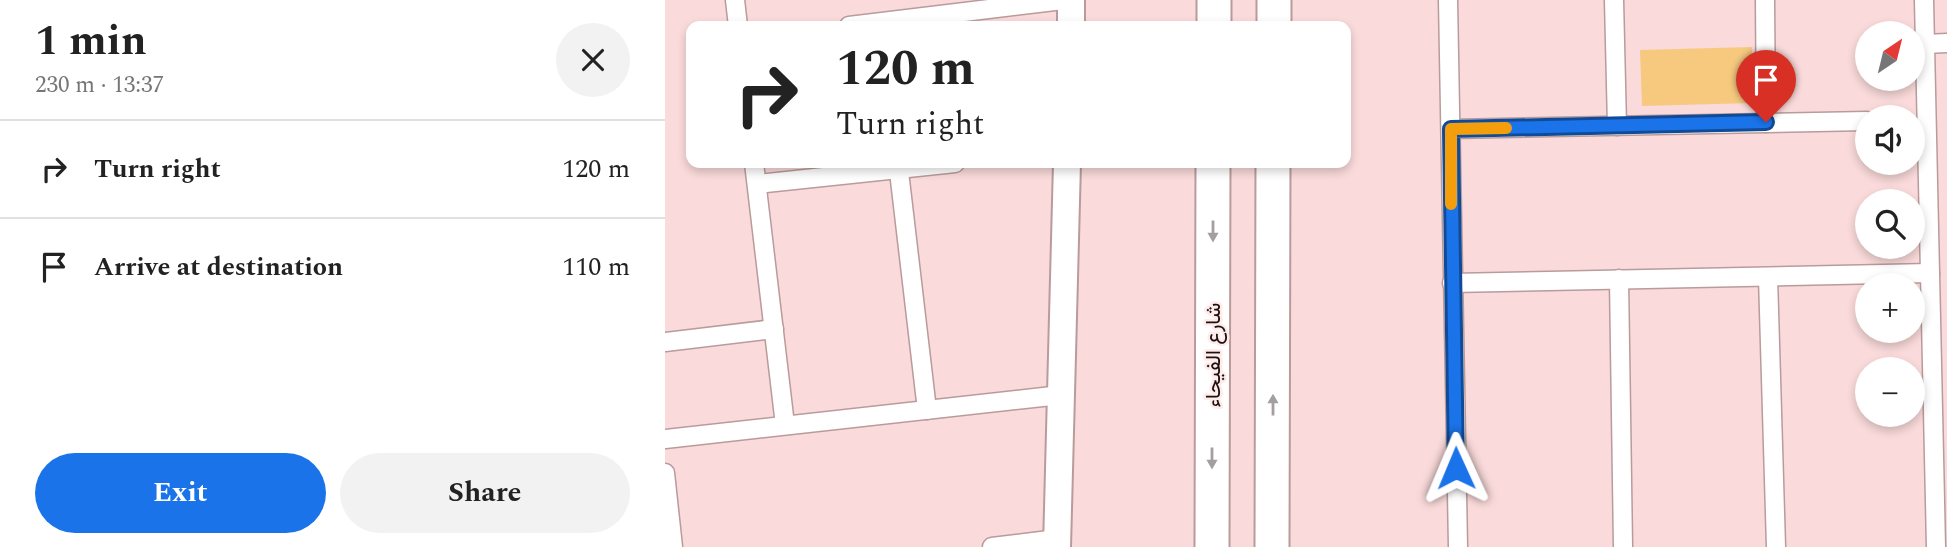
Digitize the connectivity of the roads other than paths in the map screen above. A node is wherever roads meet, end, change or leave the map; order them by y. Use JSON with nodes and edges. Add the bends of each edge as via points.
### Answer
{"nodes":[{"id":1,"x":735,"y":0,"type":"edge"},
{"id":2,"x":1063,"y":0,"type":"edge"},
{"id":3,"x":1072,"y":0,"type":"edge"},
{"id":4,"x":1214,"y":0,"type":"edge"},
{"id":5,"x":1274,"y":0,"type":"edge"},
{"id":6,"x":1448,"y":0,"type":"edge"},
{"id":7,"x":1613,"y":0,"type":"edge"},
{"id":8,"x":1765,"y":0,"type":"edge"},
{"id":9,"x":1924,"y":0,"type":"edge"},
{"id":10,"x":737,"y":21,"type":"edge"},
{"id":11,"x":905,"y":21,"type":"edge"},
{"id":12,"x":1071,"y":21,"type":"edge"},
{"id":13,"x":1214,"y":21,"type":"edge"},
{"id":14,"x":1274,"y":21,"type":"edge"},
{"id":15,"x":1924,"y":21,"type":"edge"},
{"id":16,"x":1947,"y":43,"type":"edge"},
{"id":17,"x":1925,"y":44,"type":"edge"},
{"id":18,"x":1855,"y":121,"type":"edge"},
{"id":19,"x":1766,"y":122,"type":"junction"},
{"id":20,"x":1617,"y":126,"type":"junction"},
{"id":21,"x":1451,"y":129,"type":"junction"},
{"id":22,"x":1925,"y":162,"type":"edge"},
{"id":23,"x":755,"y":168,"type":"edge"},
{"id":24,"x":882,"y":168,"type":"edge"},
{"id":25,"x":898,"y":168,"type":"edge"},
{"id":26,"x":1067,"y":168,"type":"edge"},
{"id":27,"x":1213,"y":168,"type":"edge"},
{"id":28,"x":1273,"y":168,"type":"edge"},
{"id":29,"x":757,"y":184,"type":"junction"},
{"id":30,"x":1947,"y":194,"type":"edge"},
{"id":31,"x":1929,"y":195,"type":"junction"},
{"id":32,"x":1930,"y":273,"type":"junction"},
{"id":33,"x":1768,"y":276,"type":"junction"},
{"id":34,"x":1619,"y":279,"type":"junction"},
{"id":35,"x":1452,"y":283,"type":"junction"},
{"id":36,"x":774,"y":329,"type":"junction"},
{"id":37,"x":665,"y":342,"type":"edge"},
{"id":38,"x":1061,"y":395,"type":"junction"},
{"id":39,"x":927,"y":410,"type":"junction"},
{"id":40,"x":785,"y":425,"type":"junction"},
{"id":41,"x":665,"y":439,"type":"edge"},
{"id":42,"x":665,"y":473,"type":"edge"},
{"id":43,"x":1941,"y":502,"type":"edge"},
{"id":44,"x":1057,"y":543,"type":"edge"},
{"id":45,"x":673,"y":547,"type":"edge"},
{"id":46,"x":992,"y":547,"type":"edge"},
{"id":47,"x":1212,"y":547,"type":"edge"},
{"id":48,"x":1272,"y":547,"type":"edge"},
{"id":49,"x":1458,"y":547,"type":"edge"},
{"id":50,"x":1623,"y":547,"type":"edge"},
{"id":51,"x":1776,"y":547,"type":"edge"},
{"id":52,"x":1936,"y":547,"type":"edge"}],
"edges":[{"from":1,"to":10,"type":"street"},
{"from":2,"to":11,"type":"street"},
{"from":3,"to":12,"type":"street"},
{"from":4,"to":13,"type":"highway"},
{"from":5,"to":14,"type":"highway"},
{"from":6,"to":21,"type":"street"},
{"from":7,"to":20,"type":"street"},
{"from":8,"to":19,"type":"street"},
{"from":9,"to":15,"type":"street"},
{"from":16,"to":17,"type":"street"},
{"from":18,"to":19,"type":"street"},
{"from":19,"to":20,"type":"street"},
{"from":20,"to":21,"type":"street"},
{"from":21,"to":35,"type":"street"},
{"from":22,"to":31,"type":"street"},
{"from":23,"to":29,"type":"street"},
{"from":24,"to":29,"type":"street"},
{"from":25,"to":39,"type":"street"},
{"from":26,"to":38,"type":"street"},
{"from":27,"to":47,"type":"highway","name":"شارع الفيحاء","one_way":true},
{"from":48,"to":28,"type":"highway","one_way":true},
{"from":29,"to":36,"type":"street"},
{"from":30,"to":31,"type":"street"},
{"from":31,"to":32,"type":"street"},
{"from":32,"to":33,"type":"street"},
{"from":32,"to":43,"type":"street"},
{"from":33,"to":34,"type":"street"},
{"from":33,"to":51,"type":"street"},
{"from":34,"to":35,"type":"street"},
{"from":34,"to":50,"type":"street"},
{"from":35,"to":49,"type":"street"},
{"from":36,"to":37,"type":"street"},
{"from":36,"to":40,"type":"street"},
{"from":38,"to":39,"type":"street"},
{"from":38,"to":44,"type":"street"},
{"from":39,"to":40,"type":"street"},
{"from":40,"to":41,"type":"street"},
{"from":42,"to":45,"type":"street"},
{"from":43,"to":52,"type":"street"},
{"from":44,"to":46,"type":"street"}]}
